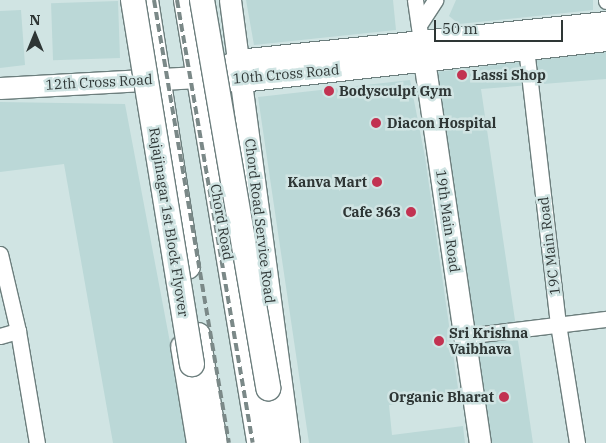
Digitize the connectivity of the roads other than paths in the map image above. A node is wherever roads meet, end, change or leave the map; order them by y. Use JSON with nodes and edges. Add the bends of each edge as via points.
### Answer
{"nodes":[{"id":1,"x":124,"y":0,"type":"edge"},
{"id":2,"x":132,"y":0,"type":"edge"},
{"id":3,"x":146,"y":0,"type":"edge"},
{"id":4,"x":186,"y":0,"type":"edge"},
{"id":5,"x":202,"y":0,"type":"edge"},
{"id":6,"x":230,"y":0,"type":"edge"},
{"id":7,"x":415,"y":0,"type":"edge"},
{"id":8,"x":435,"y":0,"type":"edge"},
{"id":9,"x":606,"y":22,"type":"edge"},
{"id":10,"x":606,"y":40,"type":"edge"},
{"id":11,"x":421,"y":42,"type":"junction"},
{"id":12,"x":526,"y":48,"type":"junction"},
{"id":13,"x":238,"y":60,"type":"junction"},
{"id":14,"x":198,"y":76,"type":"junction"},
{"id":15,"x":148,"y":79,"type":"junction"},
{"id":16,"x":241,"y":81,"type":"junction"},
{"id":17,"x":0,"y":88,"type":"edge"},
{"id":18,"x":0,"y":254,"type":"edge"},
{"id":19,"x":606,"y":318,"type":"edge"},
{"id":20,"x":558,"y":324,"type":"junction"},
{"id":21,"x":18,"y":331,"type":"junction"},
{"id":22,"x":0,"y":336,"type":"edge"},
{"id":23,"x":465,"y":336,"type":"junction"},
{"id":24,"x":37,"y":443,"type":"edge"},
{"id":25,"x":197,"y":443,"type":"edge"},
{"id":26,"x":207,"y":443,"type":"edge"},
{"id":27,"x":215,"y":443,"type":"edge"},
{"id":28,"x":259,"y":443,"type":"edge"},
{"id":29,"x":274,"y":443,"type":"edge"},
{"id":30,"x":289,"y":443,"type":"edge"},
{"id":31,"x":480,"y":443,"type":"edge"},
{"id":32,"x":577,"y":443,"type":"edge"}],
"edges":[{"from":1,"to":15,"type":"street"},
{"from":2,"to":26,"type":"main road","name":"Rajajinagar 1st Block Flyover","bridge":true},
{"from":3,"to":15,"type":"main road"},
{"from":4,"to":14,"type":"main road","name":"Chord Road"},
{"from":5,"to":29,"type":"main road","bridge":true,"via":[[268,388]]},
{"from":6,"to":13,"type":"street","name":"Chord Road Service Road"},
{"from":7,"to":11,"type":"street","name":"19th Main Road"},
{"from":8,"to":11,"type":"street"},
{"from":9,"to":11,"type":"street","name":"10th Cross Road"},
{"from":10,"to":12,"type":"street","name":"10th Cross Road"},
{"from":11,"to":12,"type":"street","name":"10th Cross Road"},
{"from":11,"to":13,"type":"street","name":"10th Cross Road"},
{"from":11,"to":16,"type":"street","name":"10th Cross Road"},
{"from":11,"to":23,"type":"street","name":"19th Main Road"},
{"from":12,"to":20,"type":"street","name":"19C Main Road"},
{"from":13,"to":14,"type":"street","name":"10th Cross Road"},
{"from":13,"to":16,"type":"street","name":"Chord Road Service Road"},
{"from":14,"to":15,"type":"street","name":"12th Cross Road"},
{"from":14,"to":16,"type":"street","name":"10th Cross Road"},
{"from":14,"to":28,"type":"main road","name":"Chord Road"},
{"from":15,"to":17,"type":"street","name":"12th Cross Road"},
{"from":15,"to":25,"type":"street"},
{"from":15,"to":27,"type":"main road"},
{"from":16,"to":30,"type":"street","name":"Chord Road Service Road"},
{"from":18,"to":21,"type":"street"},
{"from":19,"to":20,"type":"street"},
{"from":20,"to":23,"type":"street"},
{"from":20,"to":32,"type":"street","name":"19C Main Road"},
{"from":21,"to":22,"type":"street"},
{"from":21,"to":24,"type":"street"},
{"from":23,"to":31,"type":"street","name":"19th Main Road"}]}
